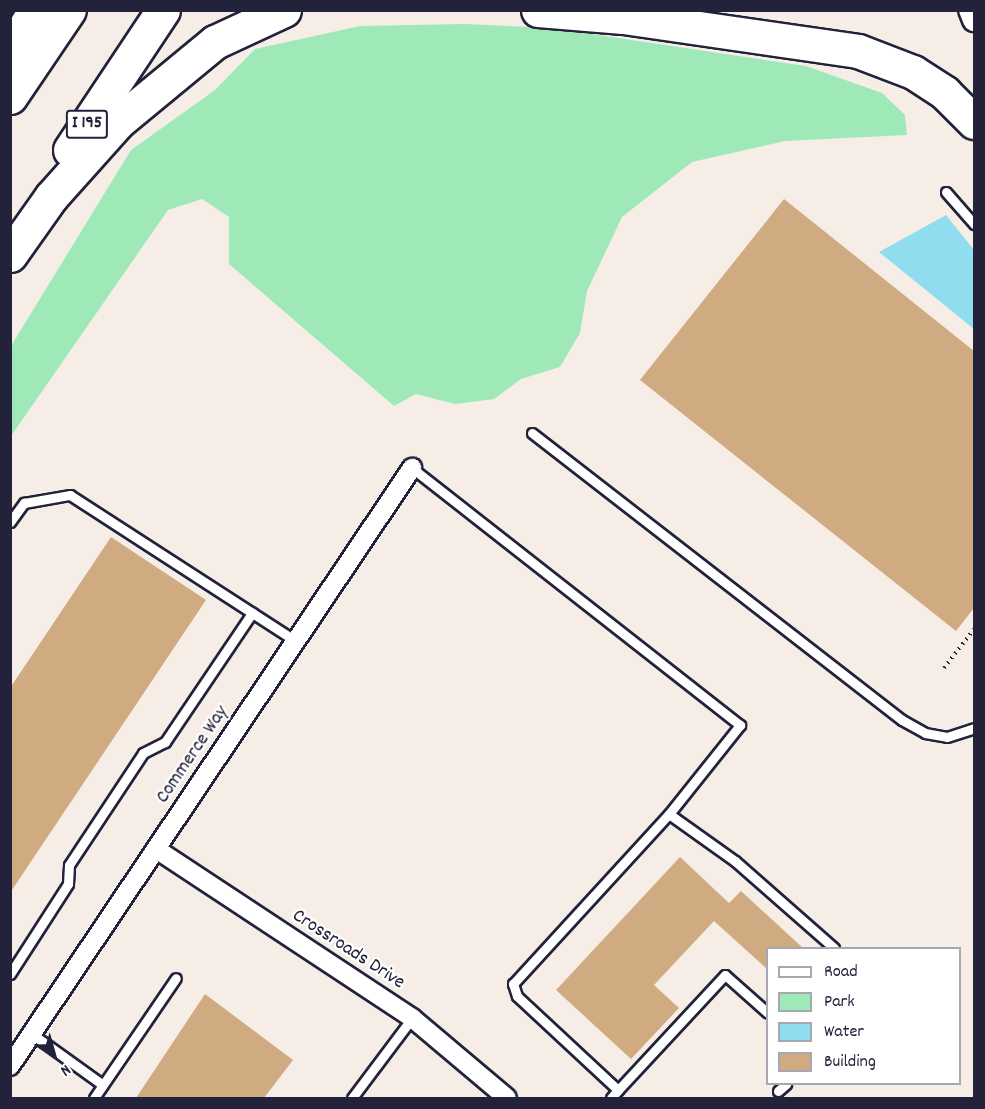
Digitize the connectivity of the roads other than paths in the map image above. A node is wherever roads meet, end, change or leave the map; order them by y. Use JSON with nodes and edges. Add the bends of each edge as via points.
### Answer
{"nodes":[{"id":1,"x":35,"y":10,"type":"edge"},
{"id":2,"x":69,"y":10,"type":"edge"},
{"id":3,"x":163,"y":10,"type":"edge"},
{"id":4,"x":284,"y":10,"type":"edge"},
{"id":5,"x":538,"y":10,"type":"edge"},
{"id":6,"x":970,"y":10,"type":"edge"},
{"id":7,"x":975,"y":20,"type":"edge"},
{"id":8,"x":10,"y":51,"type":"edge"},
{"id":9,"x":10,"y":97,"type":"edge"},
{"id":10,"x":975,"y":122,"type":"edge"},
{"id":11,"x":945,"y":192,"type":"dead end"},
{"id":12,"x":975,"y":224,"type":"edge"},
{"id":13,"x":10,"y":238,"type":"edge"},
{"id":14,"x":10,"y":255,"type":"edge"},
{"id":15,"x":532,"y":433,"type":"dead end"},
{"id":16,"x":412,"y":468,"type":"joint"},
{"id":17,"x":10,"y":522,"type":"edge"},
{"id":18,"x":252,"y":613,"type":"junction"},
{"id":19,"x":296,"y":641,"type":"junction"},
{"id":20,"x":975,"y":728,"type":"edge"},
{"id":21,"x":669,"y":814,"type":"junction"},
{"id":22,"x":156,"y":849,"type":"junction"},
{"id":23,"x":833,"y":947,"type":"edge"},
{"id":24,"x":10,"y":974,"type":"edge"},
{"id":25,"x":176,"y":978,"type":"dead end"},
{"id":26,"x":766,"y":1012,"type":"edge"},
{"id":27,"x":412,"y":1018,"type":"junction"},
{"id":28,"x":32,"y":1034,"type":"junction"},
{"id":29,"x":10,"y":1066,"type":"edge"},
{"id":30,"x":784,"y":1085,"type":"edge"},
{"id":31,"x":103,"y":1086,"type":"junction"},
{"id":32,"x":618,"y":1090,"type":"junction"},
{"id":33,"x":778,"y":1091,"type":"dead end"},
{"id":34,"x":504,"y":1097,"type":"edge"},
{"id":35,"x":94,"y":1098,"type":"edge"},
{"id":36,"x":352,"y":1098,"type":"edge"},
{"id":37,"x":610,"y":1098,"type":"edge"}],
"edges":[{"from":1,"to":8,"type":"highway"},
{"from":2,"to":9,"type":"highway"},
{"from":3,"to":13,"type":"highway","number":"I 195"},
{"from":4,"to":14,"type":"highway","via":[[215,42],[118,122],[51,198]]},
{"from":5,"to":10,"type":"highway","via":[[623,17],[858,51],[913,72],[945,93]]},
{"from":6,"to":7,"type":"street"},
{"from":11,"to":12,"type":"lane"},
{"from":15,"to":20,"type":"lane","via":[[902,720],[926,734],[947,737]]},
{"from":16,"to":19,"type":"street","name":"Commerce Way"},
{"from":16,"to":21,"type":"lane","via":[[740,725]]},
{"from":17,"to":18,"type":"lane","via":[[24,503],[70,495]]},
{"from":18,"to":19,"type":"lane"},
{"from":18,"to":24,"type":"lane","via":[[165,742],[143,753],[69,865],[68,884]]},
{"from":19,"to":22,"type":"street","name":"Commerce Way"},
{"from":21,"to":23,"type":"lane","via":[[735,861]]},
{"from":21,"to":32,"type":"lane","via":[[513,984],[517,996]]},
{"from":22,"to":27,"type":"street","name":"Crossroads Drive"},
{"from":22,"to":28,"type":"street","name":"Commerce Way"},
{"from":25,"to":31,"type":"lane"},
{"from":26,"to":32,"type":"lane","via":[[725,975]]},
{"from":27,"to":34,"type":"street","name":"Crossroads Drive"},
{"from":27,"to":36,"type":"lane"},
{"from":28,"to":29,"type":"street","name":"Commerce Way"},
{"from":28,"to":31,"type":"lane"},
{"from":30,"to":33,"type":"lane"},
{"from":31,"to":35,"type":"lane"},
{"from":32,"to":37,"type":"lane"}]}
